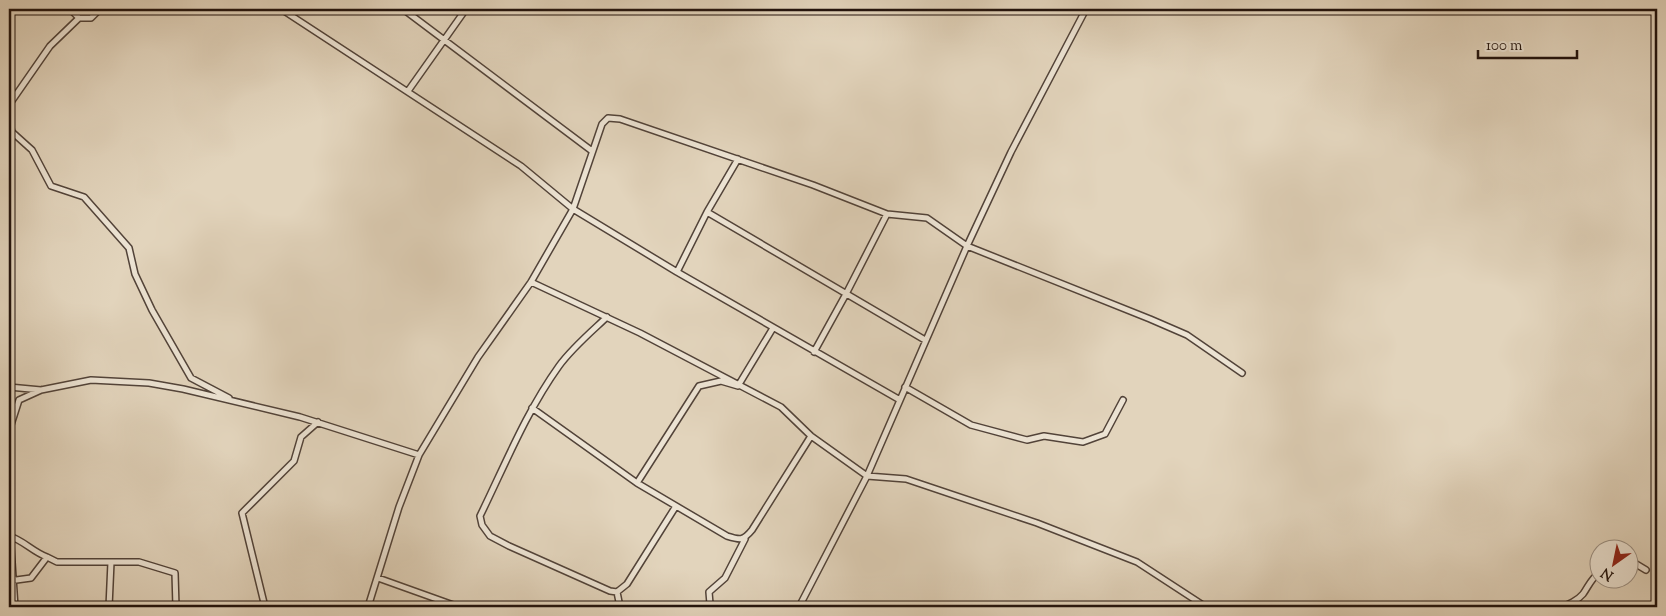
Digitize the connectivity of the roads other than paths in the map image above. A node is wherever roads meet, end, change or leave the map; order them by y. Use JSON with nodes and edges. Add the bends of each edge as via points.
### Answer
{"nodes":[{"id":1,"x":70,"y":9,"type":"edge"},
{"id":2,"x":100,"y":9,"type":"edge"},
{"id":3,"x":281,"y":9,"type":"edge"},
{"id":4,"x":404,"y":9,"type":"edge"},
{"id":5,"x":466,"y":9,"type":"edge"},
{"id":6,"x":1086,"y":9,"type":"edge"},
{"id":7,"x":79,"y":18,"type":"junction"},
{"id":8,"x":444,"y":39,"type":"junction"},
{"id":9,"x":408,"y":92,"type":"junction"},
{"id":10,"x":9,"y":105,"type":"edge"},
{"id":11,"x":9,"y":122,"type":"edge"},
{"id":12,"x":592,"y":151,"type":"junction"},
{"id":13,"x":738,"y":159,"type":"junction"},
{"id":14,"x":573,"y":209,"type":"junction"},
{"id":15,"x":707,"y":212,"type":"junction"},
{"id":16,"x":887,"y":214,"type":"junction"},
{"id":17,"x":966,"y":246,"type":"junction"},
{"id":18,"x":677,"y":272,"type":"junction"},
{"id":19,"x":532,"y":282,"type":"junction"},
{"id":20,"x":846,"y":294,"type":"junction"},
{"id":21,"x":607,"y":317,"type":"junction"},
{"id":22,"x":773,"y":328,"type":"junction"},
{"id":23,"x":925,"y":340,"type":"junction"},
{"id":24,"x":814,"y":352,"type":"junction"},
{"id":25,"x":1242,"y":373,"type":"dead end"},
{"id":26,"x":738,"y":386,"type":"junction"},
{"id":27,"x":9,"y":387,"type":"edge"},
{"id":28,"x":905,"y":387,"type":"junction"},
{"id":29,"x":41,"y":390,"type":"junction"},
{"id":30,"x":900,"y":400,"type":"junction"},
{"id":31,"x":1122,"y":400,"type":"dead end"},
{"id":32,"x":236,"y":402,"type":"junction"},
{"id":33,"x":532,"y":408,"type":"junction"},
{"id":34,"x":318,"y":422,"type":"junction"},
{"id":35,"x":9,"y":431,"type":"edge"},
{"id":36,"x":810,"y":436,"type":"junction"},
{"id":37,"x":420,"y":455,"type":"junction"},
{"id":38,"x":867,"y":476,"type":"junction"},
{"id":39,"x":637,"y":483,"type":"junction"},
{"id":40,"x":676,"y":506,"type":"junction"},
{"id":41,"x":9,"y":517,"type":"edge"},
{"id":42,"x":10,"y":536,"type":"edge"},
{"id":43,"x":745,"y":539,"type":"junction"},
{"id":44,"x":47,"y":557,"type":"junction"},
{"id":45,"x":111,"y":562,"type":"junction"},
{"id":46,"x":1638,"y":565,"type":"edge"},
{"id":47,"x":1646,"y":570,"type":"dead end"},
{"id":48,"x":378,"y":578,"type":"junction"},
{"id":49,"x":11,"y":581,"type":"edge"},
{"id":50,"x":1588,"y":586,"type":"edge"},
{"id":51,"x":617,"y":592,"type":"junction"},
{"id":52,"x":15,"y":607,"type":"edge"},
{"id":53,"x":109,"y":607,"type":"edge"},
{"id":54,"x":176,"y":607,"type":"edge"},
{"id":55,"x":265,"y":607,"type":"edge"},
{"id":56,"x":368,"y":607,"type":"edge"},
{"id":57,"x":459,"y":607,"type":"edge"},
{"id":58,"x":620,"y":607,"type":"edge"},
{"id":59,"x":708,"y":607,"type":"edge"},
{"id":60,"x":799,"y":607,"type":"edge"},
{"id":61,"x":1206,"y":607,"type":"edge"},
{"id":62,"x":1561,"y":607,"type":"edge"}],
"edges":[{"from":1,"to":7,"type":"street"},
{"from":2,"to":7,"type":"street","via":[[91,18]]},
{"from":3,"to":9,"type":"street"},
{"from":4,"to":8,"type":"street"},
{"from":5,"to":8,"type":"street"},
{"from":6,"to":17,"type":"street"},
{"from":7,"to":10,"type":"street","via":[[50,46]]},
{"from":8,"to":9,"type":"street"},
{"from":8,"to":12,"type":"street"},
{"from":9,"to":14,"type":"street","via":[[521,166]]},
{"from":11,"to":32,"type":"street","via":[[12,132],[32,150],[51,186],[84,198],[129,248],[135,274],[190,378]]},
{"from":12,"to":13,"type":"street","via":[[602,124],[613,117]]},
{"from":12,"to":14,"type":"street"},
{"from":13,"to":15,"type":"street"},
{"from":13,"to":16,"type":"street"},
{"from":14,"to":18,"type":"street"},
{"from":14,"to":19,"type":"street"},
{"from":15,"to":18,"type":"street"},
{"from":15,"to":20,"type":"street"},
{"from":16,"to":17,"type":"street","via":[[927,218]]},
{"from":16,"to":20,"type":"street"},
{"from":17,"to":23,"type":"street"},
{"from":17,"to":25,"type":"street","via":[[1187,335]]},
{"from":18,"to":22,"type":"street"},
{"from":19,"to":21,"type":"street"},
{"from":19,"to":37,"type":"street","via":[[478,357]]},
{"from":20,"to":23,"type":"street"},
{"from":20,"to":24,"type":"street"},
{"from":21,"to":26,"type":"street"},
{"from":21,"to":33,"type":"street","via":[[560,365]]},
{"from":22,"to":24,"type":"street"},
{"from":22,"to":26,"type":"street"},
{"from":23,"to":28,"type":"street"},
{"from":24,"to":30,"type":"street"},
{"from":26,"to":36,"type":"street","via":[[781,407]]},
{"from":26,"to":39,"type":"street","via":[[721,381],[699,386]]},
{"from":27,"to":29,"type":"street"},
{"from":28,"to":30,"type":"street"},
{"from":28,"to":31,"type":"street","via":[[970,425],[1027,440],[1044,436],[1083,442],[1105,434]]},
{"from":29,"to":32,"type":"street","via":[[91,380],[149,383]]},
{"from":29,"to":35,"type":"street","via":[[19,400]]},
{"from":30,"to":38,"type":"street"},
{"from":32,"to":34,"type":"street"},
{"from":33,"to":39,"type":"street"},
{"from":33,"to":51,"type":"street","via":[[480,516],[482,525],[490,536],[509,546]]},
{"from":34,"to":37,"type":"street"},
{"from":34,"to":55,"type":"street","via":[[301,437],[294,461],[242,514]]},
{"from":36,"to":38,"type":"street"},
{"from":36,"to":43,"type":"street"},
{"from":37,"to":48,"type":"street","via":[[399,508]]},
{"from":38,"to":60,"type":"street"},
{"from":38,"to":61,"type":"street","via":[[906,479],[1037,522],[1137,562]]},
{"from":39,"to":40,"type":"street"},
{"from":40,"to":43,"type":"street","via":[[727,536]]},
{"from":40,"to":51,"type":"street","via":[[628,584]]},
{"from":41,"to":42,"type":"street"},
{"from":42,"to":44,"type":"street"},
{"from":42,"to":49,"type":"street"},
{"from":43,"to":59,"type":"street","via":[[725,578],[709,592]]},
{"from":44,"to":45,"type":"street","via":[[57,562]]},
{"from":44,"to":49,"type":"street","via":[[31,578]]},
{"from":45,"to":53,"type":"street"},
{"from":45,"to":54,"type":"street","via":[[139,562],[175,573]]},
{"from":46,"to":47,"type":"street"},
{"from":48,"to":56,"type":"street"},
{"from":48,"to":57,"type":"street"},
{"from":49,"to":52,"type":"street"},
{"from":50,"to":62,"type":"street","via":[[1574,602]]},
{"from":51,"to":58,"type":"street"}]}
